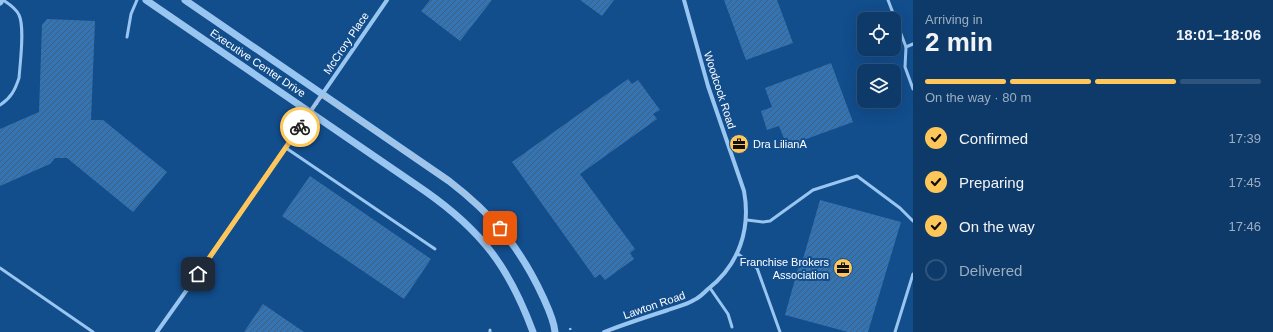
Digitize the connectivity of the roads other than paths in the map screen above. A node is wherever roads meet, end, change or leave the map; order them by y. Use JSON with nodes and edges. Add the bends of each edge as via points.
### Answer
{"nodes":[{"id":1,"x":137,"y":0,"type":"edge"},
{"id":2,"x":146,"y":0,"type":"edge"},
{"id":3,"x":185,"y":0,"type":"edge"},
{"id":4,"x":387,"y":0,"type":"edge"},
{"id":5,"x":684,"y":0,"type":"edge"},
{"id":6,"x":888,"y":0,"type":"edge"},
{"id":7,"x":1,"y":1,"type":"edge"},
{"id":8,"x":127,"y":37,"type":"dead end"},
{"id":9,"x":913,"y":44,"type":"edge"},
{"id":10,"x":906,"y":47,"type":"junction"},
{"id":11,"x":913,"y":89,"type":"edge"},
{"id":12,"x":322,"y":95,"type":"junction"},
{"id":13,"x":0,"y":105,"type":"edge"},
{"id":14,"x":310,"y":112,"type":"junction"},
{"id":15,"x":286,"y":148,"type":"junction"},
{"id":16,"x":747,"y":220,"type":"junction"},
{"id":17,"x":913,"y":221,"type":"edge"},
{"id":18,"x":435,"y":249,"type":"dead end"},
{"id":19,"x":738,"y":254,"type":"junction"},
{"id":20,"x":0,"y":268,"type":"edge"},
{"id":21,"x":913,"y":274,"type":"edge"},
{"id":22,"x":710,"y":288,"type":"junction"},
{"id":23,"x":732,"y":327,"type":"dead end"},
{"id":24,"x":93,"y":332,"type":"edge"},
{"id":25,"x":157,"y":332,"type":"edge"},
{"id":26,"x":533,"y":332,"type":"edge"},
{"id":27,"x":555,"y":332,"type":"edge"},
{"id":28,"x":604,"y":332,"type":"edge"},
{"id":29,"x":780,"y":332,"type":"edge"},
{"id":30,"x":894,"y":332,"type":"edge"}],
"edges":[{"from":1,"to":8,"type":"lane","via":[[131,14]]},
{"from":2,"to":14,"type":"street","name":"Executive Center Drive"},
{"from":3,"to":12,"type":"street","name":"Executive Center Drive"},
{"from":4,"to":12,"type":"street","name":"McCrory Place"},
{"from":5,"to":16,"type":"street","name":"Woodcock Road","via":[[708,86],[742,182]]},
{"from":6,"to":10,"type":"lane"},
{"from":7,"to":13,"type":"lane","via":[[12,6],[19,15],[22,32],[17,85],[11,96]]},
{"from":9,"to":10,"type":"lane"},
{"from":10,"to":11,"type":"lane","via":[[905,67]]},
{"from":12,"to":14,"type":"street","name":"McCrory Place"},
{"from":12,"to":27,"type":"street","name":"Executive Center Drive","via":[[449,181],[483,209],[509,238],[528,267],[547,306]]},
{"from":14,"to":15,"type":"street","name":"McCrory Place"},
{"from":14,"to":26,"type":"street","name":"Executive Center Drive","via":[[442,203],[465,222],[506,271]]},
{"from":15,"to":18,"type":"lane"},
{"from":15,"to":25,"type":"street","name":"McCrory Place"},
{"from":16,"to":17,"type":"lane","via":[[770,220],[813,190],[857,176]]},
{"from":16,"to":19,"type":"street","name":"Woodcock Road"},
{"from":19,"to":22,"type":"street","name":"Lawton Road","via":[[729,269]]},
{"from":19,"to":29,"type":"lane","via":[[756,268]]},
{"from":20,"to":24,"type":"lane"},
{"from":21,"to":30,"type":"lane"},
{"from":22,"to":23,"type":"lane","via":[[728,314]]},
{"from":22,"to":28,"type":"street","name":"Lawton Road","via":[[694,300]]}]}
